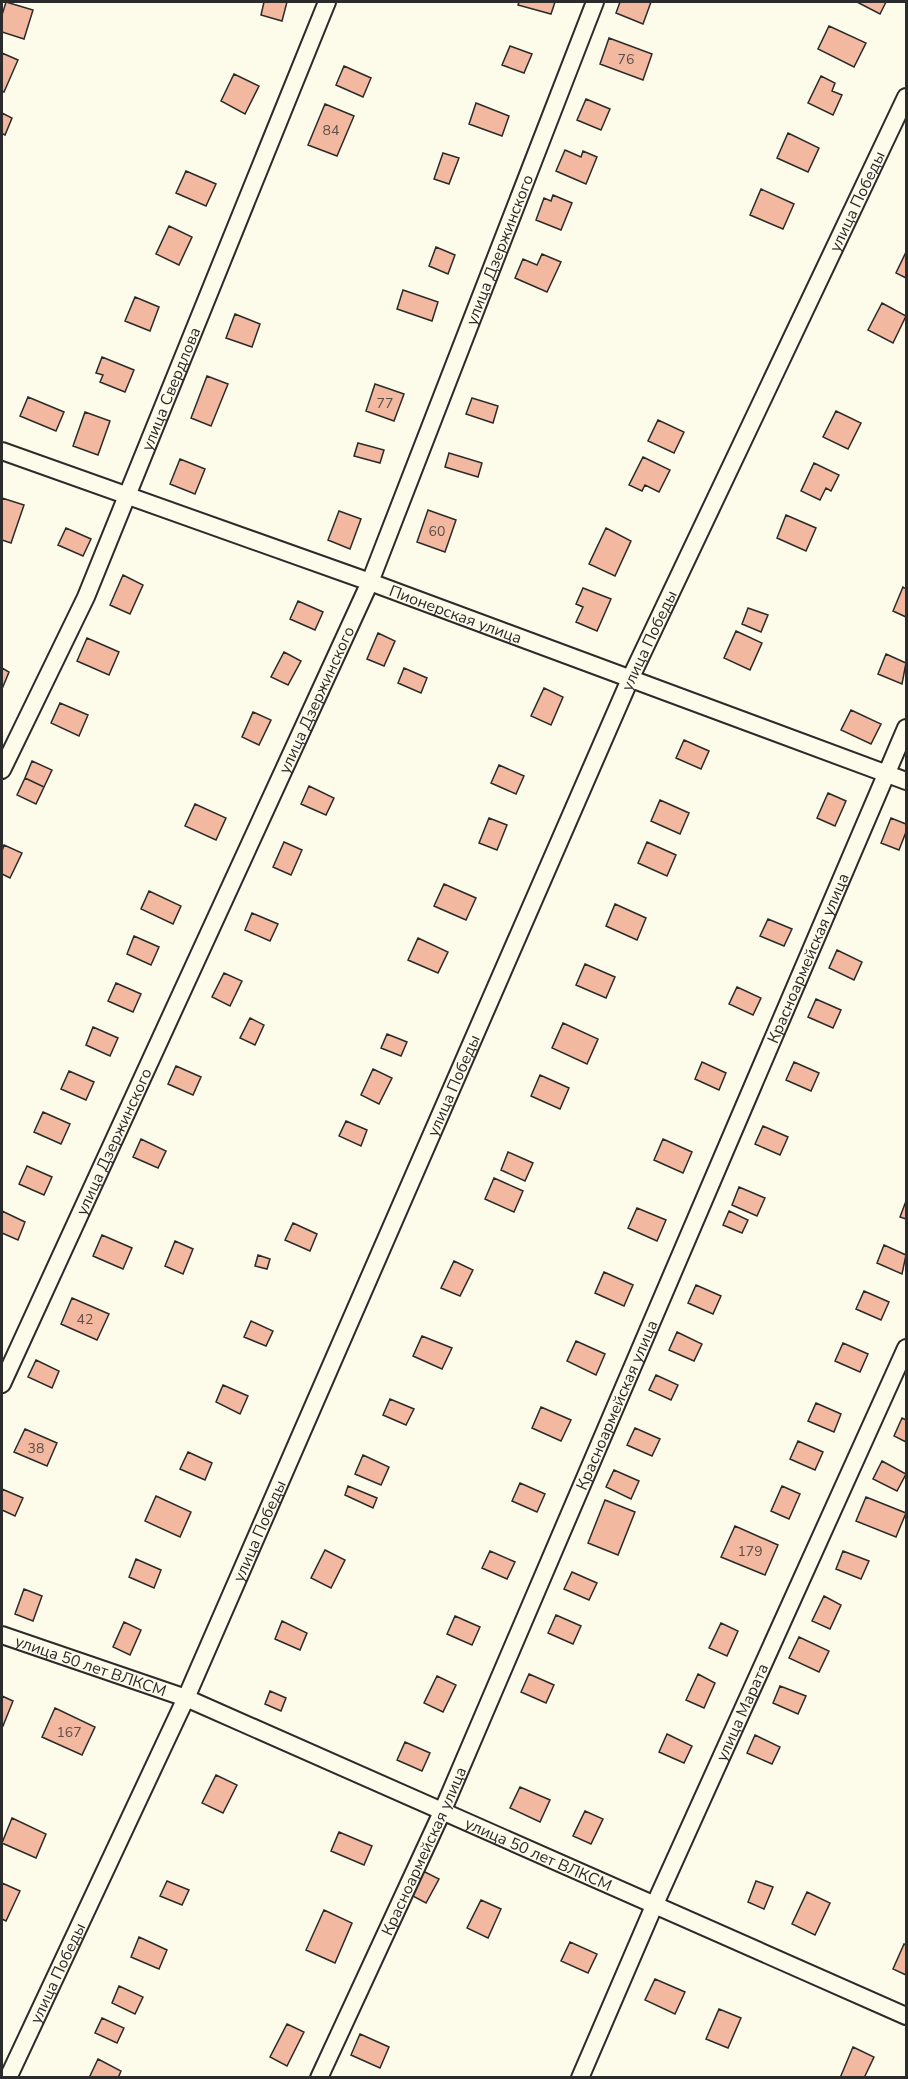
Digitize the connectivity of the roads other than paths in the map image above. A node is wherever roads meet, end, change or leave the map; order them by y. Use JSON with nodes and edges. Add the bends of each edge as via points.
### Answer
{"nodes":[{"id":1,"x":327,"y":2,"type":"edge"},
{"id":2,"x":595,"y":2,"type":"edge"},
{"id":3,"x":906,"y":97,"type":"edge"},
{"id":4,"x":2,"y":451,"type":"edge"},
{"id":5,"x":127,"y":493,"type":"junction"},
{"id":6,"x":370,"y":582,"type":"junction"},
{"id":7,"x":631,"y":677,"type":"junction"},
{"id":8,"x":906,"y":728,"type":"edge"},
{"id":9,"x":2,"y":771,"type":"edge"},
{"id":10,"x":886,"y":773,"type":"junction"},
{"id":11,"x":906,"y":781,"type":"edge"},
{"id":12,"x":906,"y":1348,"type":"edge"},
{"id":13,"x":2,"y":1384,"type":"edge"},
{"id":14,"x":2,"y":1635,"type":"edge"},
{"id":15,"x":186,"y":1698,"type":"junction"},
{"id":16,"x":442,"y":1812,"type":"junction"},
{"id":17,"x":654,"y":1906,"type":"junction"},
{"id":18,"x":906,"y":2016,"type":"edge"},
{"id":19,"x":8,"y":2078,"type":"edge"},
{"id":20,"x":319,"y":2078,"type":"edge"},
{"id":21,"x":580,"y":2078,"type":"edge"}],
"edges":[{"from":1,"to":5,"type":"street","name":"улица Свердлова"},
{"from":2,"to":6,"type":"street","name":"улица Дзержинского"},
{"from":3,"to":7,"type":"street","name":"улица Победы"},
{"from":4,"to":5,"type":"street","name":"Пионерская улица"},
{"from":5,"to":6,"type":"street","name":"Пионерская улица"},
{"from":5,"to":9,"type":"street","name":"улица Свердлова","via":[[86,597]]},
{"from":6,"to":7,"type":"street","name":"Пионерская улица"},
{"from":6,"to":13,"type":"street","name":"улица Дзержинского"},
{"from":7,"to":10,"type":"street","name":"Пионерская улица"},
{"from":7,"to":15,"type":"street","name":"улица Победы"},
{"from":8,"to":10,"type":"street","name":"Красноармейская улица"},
{"from":10,"to":11,"type":"street","name":"Пионерская улица"},
{"from":10,"to":16,"type":"street","name":"Красноармейская улица"},
{"from":12,"to":17,"type":"street","name":"улица Марата"},
{"from":14,"to":15,"type":"street","name":"улица 50 лет ВЛКСМ"},
{"from":15,"to":16,"type":"street","name":"улица 50 лет ВЛКСМ"},
{"from":15,"to":19,"type":"street","name":"улица Победы"},
{"from":16,"to":17,"type":"street","name":"улица 50 лет ВЛКСМ"},
{"from":16,"to":20,"type":"street","name":"Красноармейская улица"},
{"from":17,"to":18,"type":"street","name":"улица 50 лет ВЛКСМ"},
{"from":17,"to":21,"type":"street","name":"улица Марата"}]}
